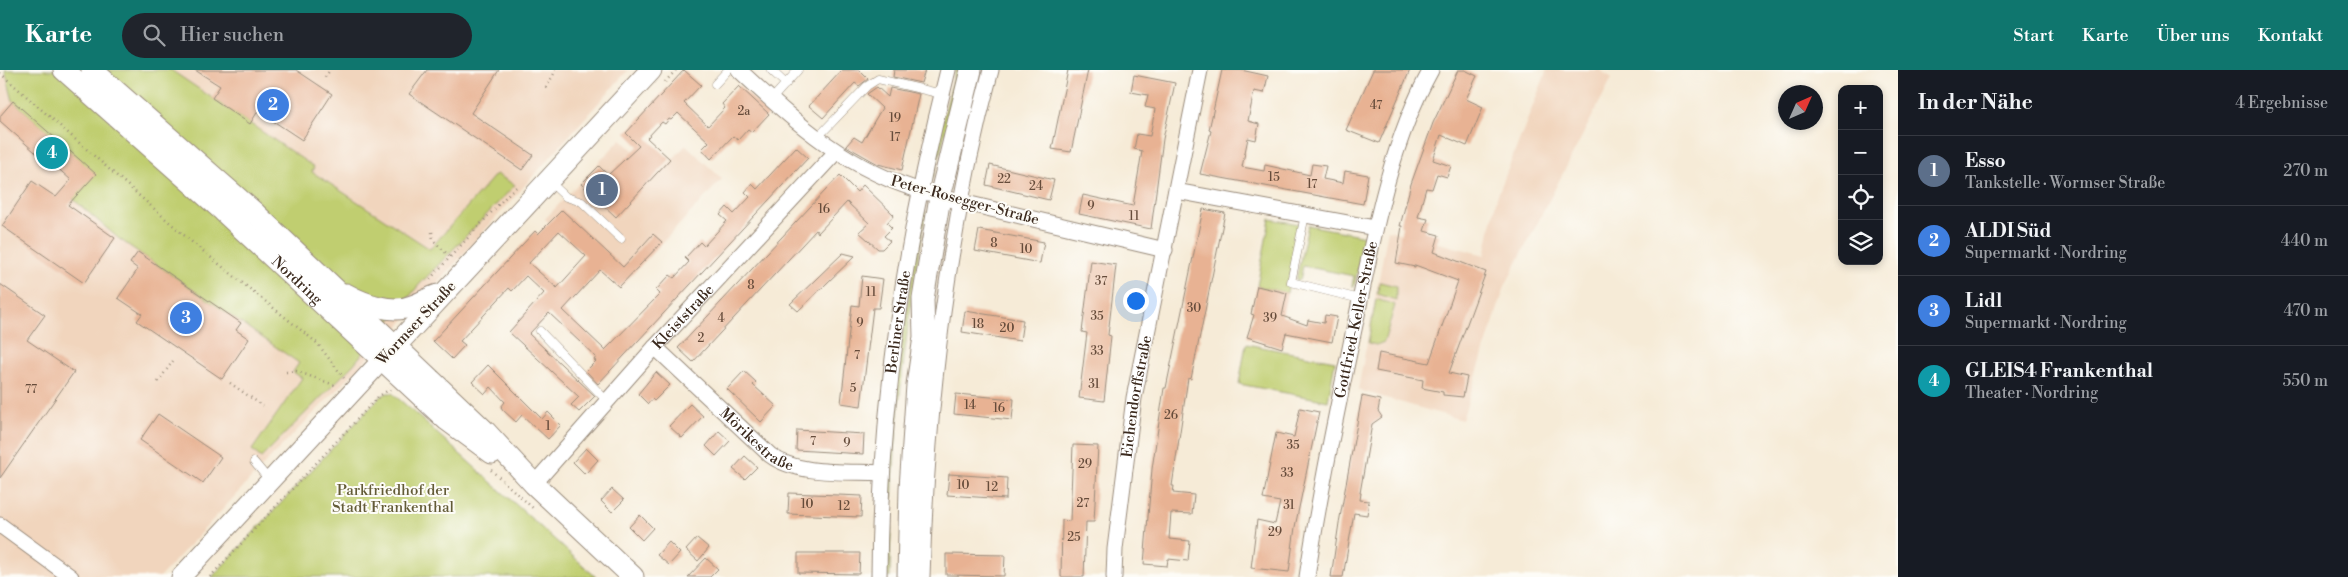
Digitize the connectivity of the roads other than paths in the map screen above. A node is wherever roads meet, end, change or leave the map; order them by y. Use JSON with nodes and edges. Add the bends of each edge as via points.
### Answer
{"nodes":[{"id":1,"x":64,"y":70,"type":"edge"},
{"id":2,"x":92,"y":70,"type":"edge"},
{"id":3,"x":651,"y":70,"type":"edge"},
{"id":4,"x":728,"y":70,"type":"edge"},
{"id":5,"x":739,"y":70,"type":"edge"},
{"id":6,"x":771,"y":70,"type":"edge"},
{"id":7,"x":798,"y":70,"type":"edge"},
{"id":8,"x":948,"y":70,"type":"edge"},
{"id":9,"x":971,"y":70,"type":"edge"},
{"id":10,"x":991,"y":70,"type":"edge"},
{"id":11,"x":1200,"y":70,"type":"edge"},
{"id":12,"x":1431,"y":70,"type":"edge"},
{"id":13,"x":715,"y":84,"type":"dead end"},
{"id":14,"x":786,"y":84,"type":"junction"},
{"id":15,"x":942,"y":94,"type":"junction"},
{"id":16,"x":771,"y":100,"type":"junction"},
{"id":17,"x":816,"y":139,"type":"junction"},
{"id":18,"x":836,"y":152,"type":"junction"},
{"id":19,"x":549,"y":181,"type":"junction"},
{"id":20,"x":920,"y":191,"type":"junction"},
{"id":21,"x":1176,"y":191,"type":"junction"},
{"id":22,"x":940,"y":197,"type":"junction"},
{"id":23,"x":961,"y":202,"type":"junction"},
{"id":24,"x":1304,"y":215,"type":"junction"},
{"id":25,"x":1375,"y":228,"type":"junction"},
{"id":26,"x":621,"y":239,"type":"dead end"},
{"id":27,"x":1164,"y":250,"type":"junction"},
{"id":28,"x":335,"y":288,"type":"junction"},
{"id":29,"x":447,"y":290,"type":"junction"},
{"id":30,"x":923,"y":299,"type":"junction"},
{"id":31,"x":1360,"y":299,"type":"junction"},
{"id":32,"x":540,"y":331,"type":"dead end"},
{"id":33,"x":655,"y":347,"type":"junction"},
{"id":34,"x":388,"y":353,"type":"junction"},
{"id":35,"x":607,"y":401,"type":"junction"},
{"id":36,"x":254,"y":462,"type":"dead end"},
{"id":37,"x":882,"y":473,"type":"junction"},
{"id":38,"x":270,"y":481,"type":"junction"},
{"id":39,"x":534,"y":484,"type":"junction"},
{"id":40,"x":0,"y":525,"type":"edge"},
{"id":41,"x":71,"y":577,"type":"edge"},
{"id":42,"x":181,"y":577,"type":"edge"},
{"id":43,"x":633,"y":577,"type":"edge"},
{"id":44,"x":879,"y":577,"type":"edge"},
{"id":45,"x":895,"y":577,"type":"edge"},
{"id":46,"x":908,"y":577,"type":"edge"},
{"id":47,"x":922,"y":577,"type":"edge"},
{"id":48,"x":1114,"y":577,"type":"edge"},
{"id":49,"x":1307,"y":577,"type":"edge"}],
"edges":[{"from":1,"to":34,"type":"main road","name":"Nordring"},
{"from":2,"to":28,"type":"main road","name":"Nordring"},
{"from":3,"to":19,"type":"main road","name":"Wormser Straße"},
{"from":4,"to":13,"type":"lane"},
{"from":5,"to":16,"type":"street","name":"Peter-Rosegger-Straße"},
{"from":6,"to":14,"type":"lane"},
{"from":7,"to":14,"type":"lane"},
{"from":8,"to":15,"type":"street","name":"Berliner Straße"},
{"from":9,"to":22,"type":"main road","name":"Berliner Straße"},
{"from":10,"to":23,"type":"street"},
{"from":11,"to":21,"type":"street","name":"Eichendorffstraße"},
{"from":12,"to":25,"type":"street","name":"Gottfried-Keller-Straße","via":[[1395,158]]},
{"from":14,"to":16,"type":"lane"},
{"from":15,"to":17,"type":"lane","via":[[878,80],[867,86]]},
{"from":15,"to":20,"type":"street","name":"Berliner Straße"},
{"from":16,"to":17,"type":"street","name":"Peter-Rosegger-Straße"},
{"from":17,"to":18,"type":"street","name":"Peter-Rosegger-Straße"},
{"from":18,"to":20,"type":"street","name":"Peter-Rosegger-Straße","via":[[874,174]]},
{"from":18,"to":33,"type":"street","name":"Kleiststraße"},
{"from":19,"to":26,"type":"lane","via":[[566,197],[582,202]]},
{"from":19,"to":29,"type":"main road","name":"Wormser Straße"},
{"from":20,"to":22,"type":"street","name":"Peter-Rosegger-Straße"},
{"from":20,"to":37,"type":"street","name":"Berliner Straße","via":[[896,321]]},
{"from":21,"to":24,"type":"street"},
{"from":21,"to":27,"type":"street","name":"Eichendorffstraße"},
{"from":22,"to":23,"type":"street","name":"Peter-Rosegger-Straße"},
{"from":22,"to":30,"type":"main road","name":"Berliner Straße"},
{"from":23,"to":27,"type":"street","name":"Peter-Rosegger-Straße"},
{"from":23,"to":47,"type":"street","via":[[937,345]]},
{"from":24,"to":25,"type":"street"},
{"from":24,"to":31,"type":"lane","via":[[1291,282]]},
{"from":25,"to":31,"type":"street","name":"Gottfried-Keller-Straße"},
{"from":27,"to":48,"type":"street","name":"Eichendorffstraße","via":[[1134,398]]},
{"from":28,"to":29,"type":"main road","via":[[368,304],[393,308],[410,307]]},
{"from":28,"to":34,"type":"main road","name":"Nordring"},
{"from":29,"to":34,"type":"main road","name":"Wormser Straße"},
{"from":30,"to":45,"type":"main road","name":"Berliner Straße","via":[[911,335],[905,380],[897,488]]},
{"from":30,"to":46,"type":"main road","name":"Berliner Straße","via":[[924,337],[910,478]]},
{"from":31,"to":49,"type":"street","name":"Gottfried-Keller-Straße","via":[[1321,489]]},
{"from":32,"to":35,"type":"lane"},
{"from":33,"to":35,"type":"street","name":"Kleiststraße"},
{"from":33,"to":37,"type":"street","name":"Mörikestraße","via":[[777,461],[800,468]]},
{"from":34,"to":38,"type":"street","name":"Wormser Straße"},
{"from":34,"to":39,"type":"main road","name":"Nordring","via":[[485,431]]},
{"from":35,"to":39,"type":"street","name":"Kleiststraße"},
{"from":36,"to":38,"type":"lane"},
{"from":37,"to":44,"type":"street","name":"Berliner Straße"},
{"from":38,"to":42,"type":"street","name":"Wormser Straße"},
{"from":39,"to":43,"type":"main road","name":"Nordring"},
{"from":40,"to":41,"type":"street"}]}
